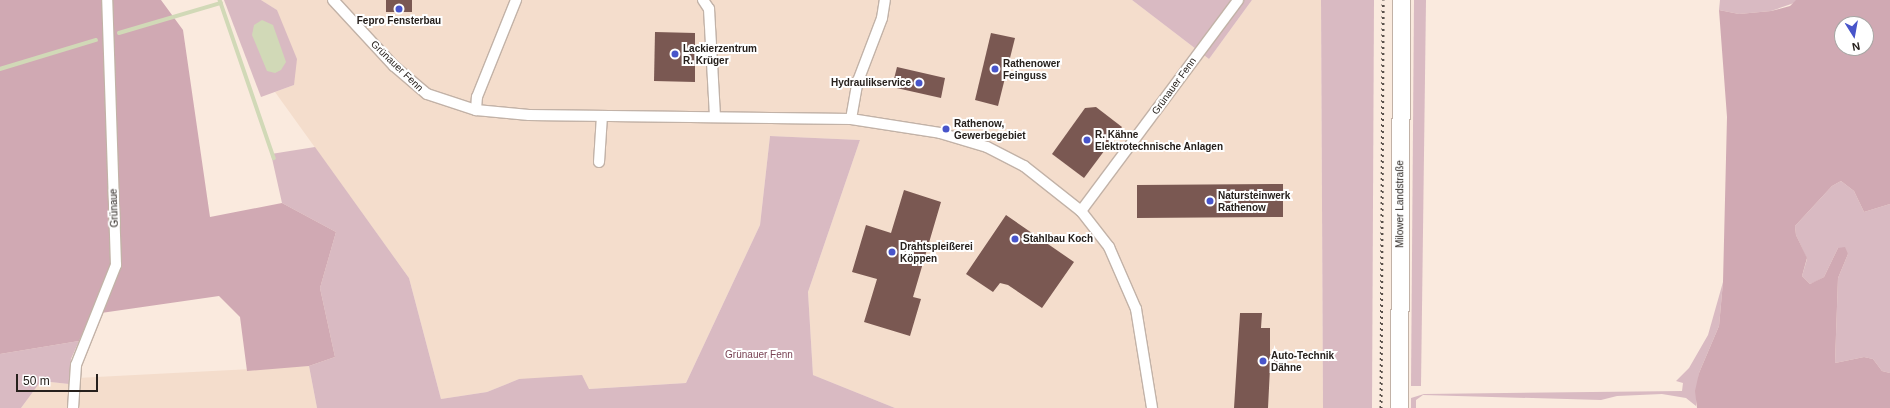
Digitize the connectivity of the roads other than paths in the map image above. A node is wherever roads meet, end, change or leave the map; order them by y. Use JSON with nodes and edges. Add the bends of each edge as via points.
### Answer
{"nodes":[{"id":1,"x":107,"y":0,"type":"edge"},
{"id":2,"x":333,"y":0,"type":"edge"},
{"id":3,"x":516,"y":0,"type":"edge"},
{"id":4,"x":703,"y":0,"type":"edge"},
{"id":5,"x":885,"y":0,"type":"edge"},
{"id":6,"x":1238,"y":0,"type":"edge"},
{"id":7,"x":1401,"y":0,"type":"edge"},
{"id":8,"x":476,"y":110,"type":"junction"},
{"id":9,"x":602,"y":116,"type":"junction"},
{"id":10,"x":715,"y":117,"type":"junction"},
{"id":11,"x":851,"y":119,"type":"junction"},
{"id":12,"x":599,"y":162,"type":"dead end"},
{"id":13,"x":1081,"y":211,"type":"junction"},
{"id":14,"x":73,"y":408,"type":"edge"},
{"id":15,"x":1152,"y":408,"type":"edge"},
{"id":16,"x":1399,"y":408,"type":"edge"}],
"edges":[{"from":1,"to":14,"type":"street","name":"Grünaue","via":[[116,265],[76,365]]},
{"from":2,"to":8,"type":"street","name":"Grünauer Fenn","via":[[394,66],[427,94]]},
{"from":3,"to":8,"type":"street","via":[[477,97]]},
{"from":4,"to":10,"type":"street","via":[[710,9]]},
{"from":5,"to":11,"type":"street","via":[[882,18],[858,81]]},
{"from":6,"to":13,"type":"street","name":"Grünauer Fenn"},
{"from":7,"to":16,"type":"main road","name":"Milower Landstraße"},
{"from":8,"to":9,"type":"street","name":"Grünauer Fenn"},
{"from":9,"to":10,"type":"street","name":"Grünauer Fenn"},
{"from":9,"to":12,"type":"street"},
{"from":10,"to":11,"type":"street","name":"Grünauer Fenn"},
{"from":11,"to":13,"type":"street","name":"Grünauer Fenn","via":[[933,131],[987,147],[1024,166]]},
{"from":13,"to":15,"type":"street","name":"Grünauer Fenn","via":[[1109,247],[1126,283],[1141,332]]}]}
